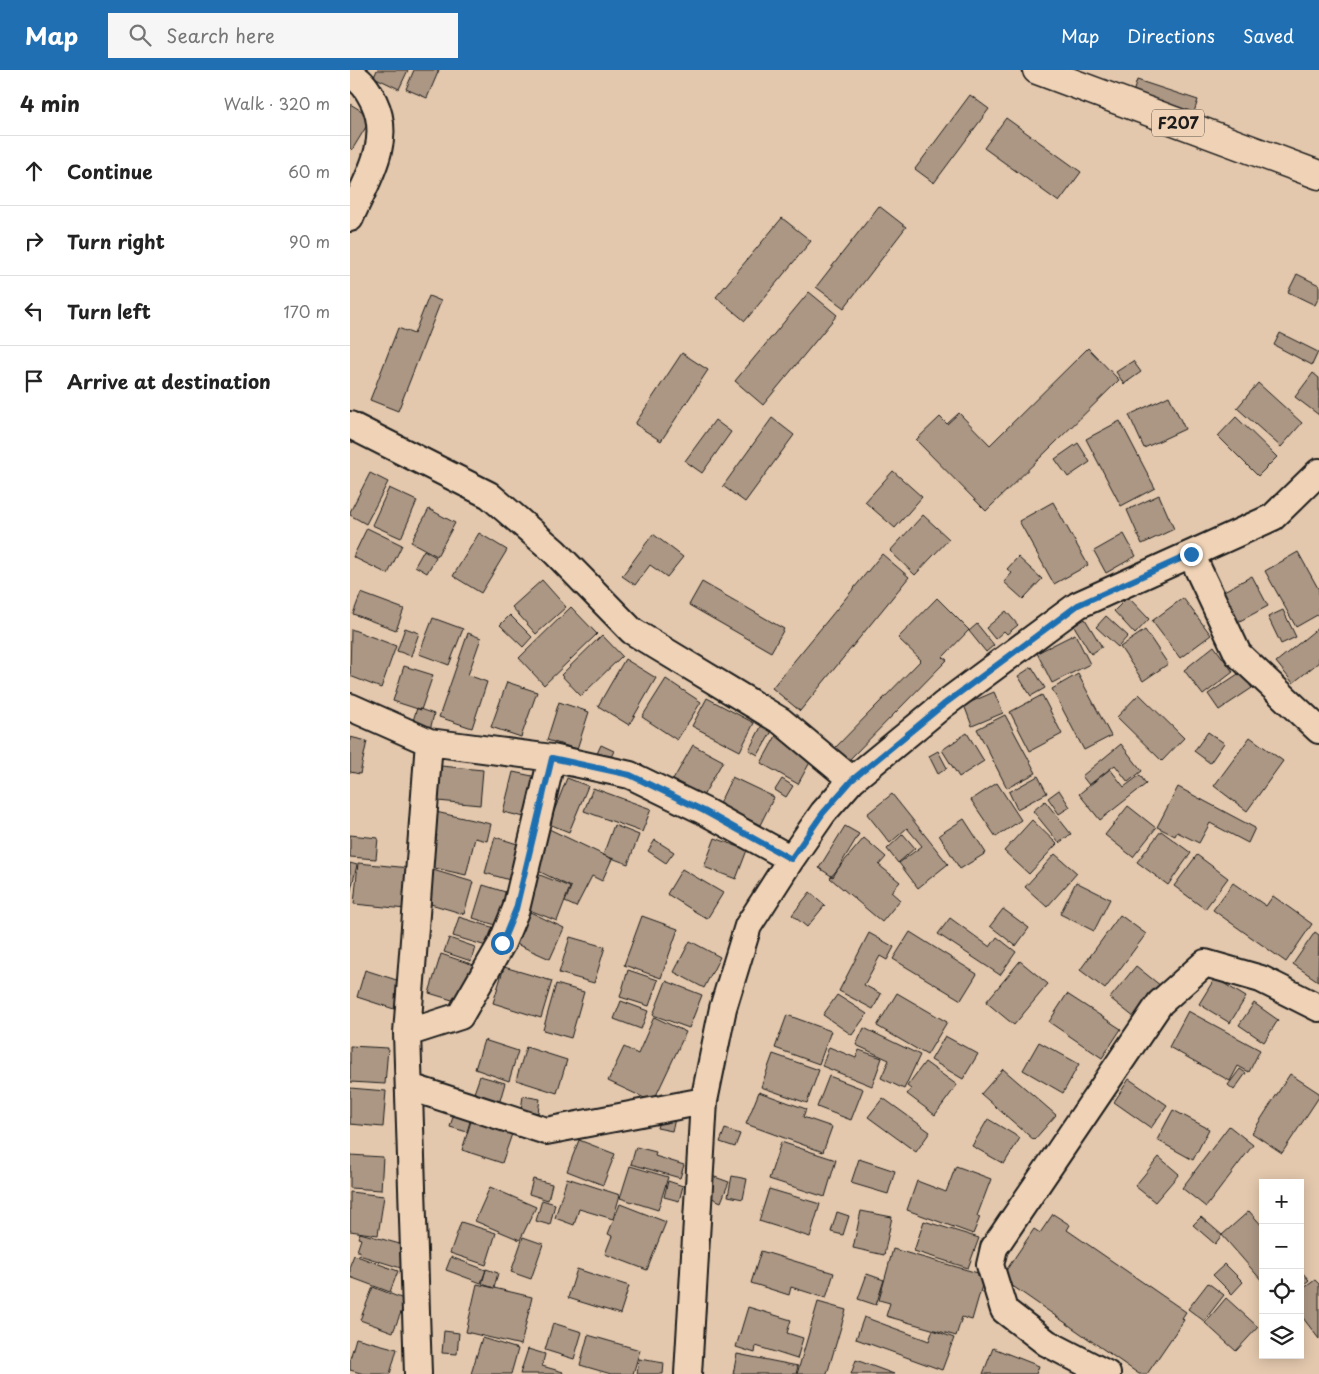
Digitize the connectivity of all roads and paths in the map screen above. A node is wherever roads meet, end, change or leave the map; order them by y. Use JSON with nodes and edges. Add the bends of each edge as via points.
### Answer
{"nodes":[{"id":1,"x":1037,"y":70,"type":"edge"},
{"id":2,"x":350,"y":74,"type":"edge"},
{"id":3,"x":1319,"y":175,"type":"edge"},
{"id":4,"x":350,"y":218,"type":"edge"},
{"id":5,"x":350,"y":425,"type":"edge"},
{"id":6,"x":1319,"y":472,"type":"edge"},
{"id":7,"x":1191,"y":554,"type":"junction"},
{"id":8,"x":350,"y":707,"type":"edge"},
{"id":9,"x":1319,"y":730,"type":"edge"},
{"id":10,"x":429,"y":742,"type":"junction"},
{"id":11,"x":552,"y":758,"type":"junction"},
{"id":12,"x":852,"y":780,"type":"junction"},
{"id":13,"x":791,"y":859,"type":"junction"},
{"id":14,"x":1319,"y":1008,"type":"edge"},
{"id":15,"x":407,"y":1033,"type":"junction"},
{"id":16,"x":410,"y":1087,"type":"junction"},
{"id":17,"x":704,"y":1101,"type":"junction"},
{"id":18,"x":418,"y":1374,"type":"edge"},
{"id":19,"x":688,"y":1374,"type":"edge"},
{"id":20,"x":1107,"y":1374,"type":"edge"}],
"edges":[{"from":1,"to":3,"type":"main road","number":"F207"},
{"from":2,"to":4,"type":"street","via":[[365,83],[381,118],[380,149]]},
{"from":5,"to":12,"type":"street","via":[[489,495],[554,551],[632,631],[781,721]]},
{"from":6,"to":7,"type":"street","via":[[1273,517]]},
{"from":7,"to":9,"type":"street","via":[[1238,654]]},
{"from":7,"to":12,"type":"street","via":[[1078,605],[943,705]]},
{"from":8,"to":10,"type":"street"},
{"from":10,"to":11,"type":"street"},
{"from":10,"to":15,"type":"street"},
{"from":11,"to":13,"type":"street","via":[[630,775]]},
{"from":11,"to":15,"type":"street","via":[[516,909],[502,943],[460,1016]]},
{"from":12,"to":13,"type":"street","via":[[823,813]]},
{"from":13,"to":17,"type":"street","via":[[748,926],[723,1008]]},
{"from":14,"to":20,"type":"street","via":[[1261,979],[1204,963],[1160,1002],[994,1248],[990,1265],[1004,1310],[1047,1342]]},
{"from":15,"to":16,"type":"street"},
{"from":16,"to":17,"type":"street","via":[[546,1131]]},
{"from":16,"to":18,"type":"street"},
{"from":17,"to":19,"type":"street"}]}
